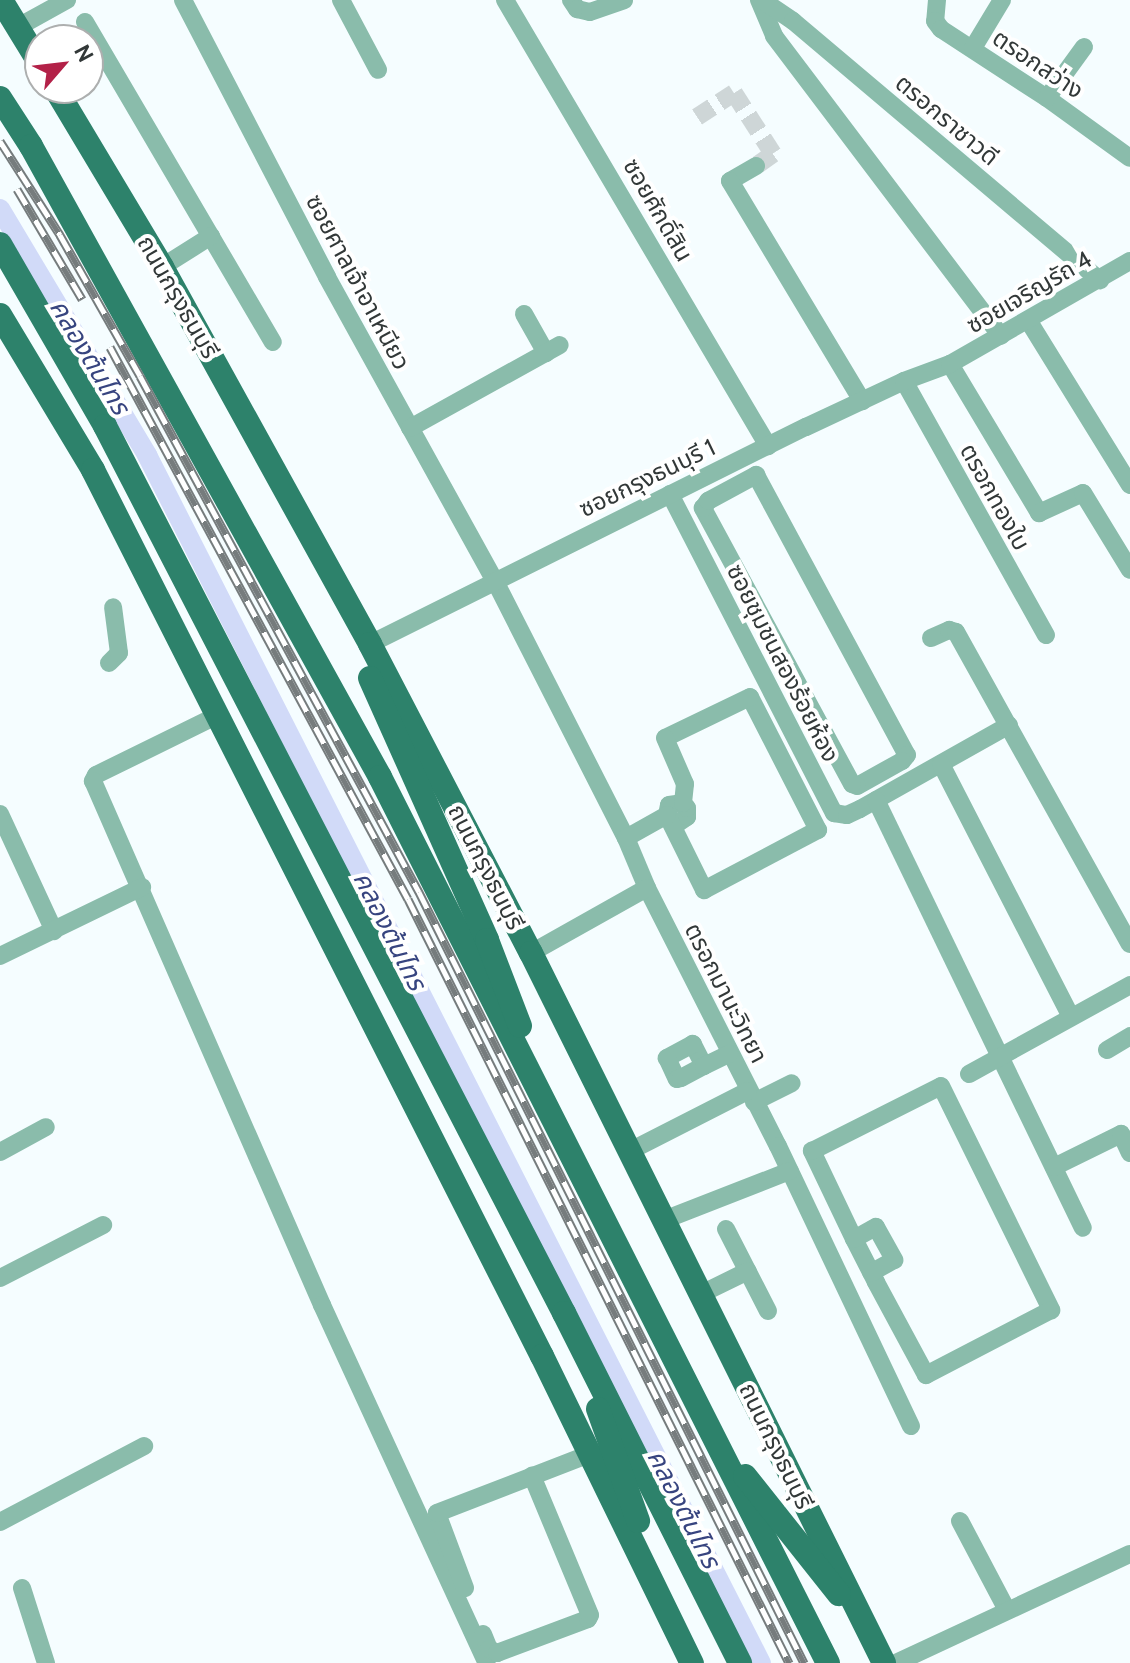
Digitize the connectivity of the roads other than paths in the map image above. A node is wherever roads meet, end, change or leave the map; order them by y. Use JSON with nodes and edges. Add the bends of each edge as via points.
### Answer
{"nodes":[{"id":1,"x":1,"y":0,"type":"edge"},
{"id":2,"x":67,"y":0,"type":"edge"},
{"id":3,"x":183,"y":0,"type":"edge"},
{"id":4,"x":341,"y":0,"type":"edge"},
{"id":5,"x":505,"y":0,"type":"edge"},
{"id":6,"x":571,"y":0,"type":"edge"},
{"id":7,"x":624,"y":0,"type":"edge"},
{"id":8,"x":761,"y":0,"type":"edge"},
{"id":9,"x":1002,"y":0,"type":"edge"},
{"id":10,"x":936,"y":1,"type":"edge"},
{"id":11,"x":85,"y":22,"type":"dead end"},
{"id":12,"x":18,"y":27,"type":"junction"},
{"id":13,"x":24,"y":37,"type":"edge"},
{"id":14,"x":1084,"y":47,"type":"dead end"},
{"id":15,"x":973,"y":48,"type":"junction"},
{"id":16,"x":378,"y":70,"type":"dead end"},
{"id":17,"x":0,"y":98,"type":"edge"},
{"id":18,"x":1047,"y":98,"type":"junction"},
{"id":19,"x":65,"y":104,"type":"edge"},
{"id":20,"x":1129,"y":155,"type":"edge"},
{"id":21,"x":756,"y":166,"type":"tunnel mouth"},
{"id":22,"x":211,"y":236,"type":"junction"},
{"id":23,"x":0,"y":244,"type":"edge"},
{"id":24,"x":1130,"y":261,"type":"edge"},
{"id":25,"x":162,"y":267,"type":"junction"},
{"id":26,"x":1100,"y":280,"type":"junction"},
{"id":27,"x":524,"y":314,"type":"dead end"},
{"id":28,"x":0,"y":315,"type":"edge"},
{"id":29,"x":1028,"y":320,"type":"junction"},
{"id":30,"x":1001,"y":336,"type":"junction"},
{"id":31,"x":273,"y":342,"type":"dead end"},
{"id":32,"x":950,"y":364,"type":"junction"},
{"id":33,"x":904,"y":381,"type":"junction"},
{"id":34,"x":862,"y":401,"type":"junction"},
{"id":35,"x":410,"y":428,"type":"junction"},
{"id":36,"x":768,"y":446,"type":"junction"},
{"id":37,"x":746,"y":456,"type":"junction"},
{"id":38,"x":93,"y":470,"type":"junction"},
{"id":39,"x":756,"y":475,"type":"junction"},
{"id":40,"x":279,"y":480,"type":"junction"},
{"id":41,"x":1130,"y":485,"type":"edge"},
{"id":42,"x":670,"y":494,"type":"junction"},
{"id":43,"x":1130,"y":570,"type":"edge"},
{"id":44,"x":496,"y":583,"type":"junction"},
{"id":45,"x":113,"y":607,"type":"dead end"},
{"id":46,"x":1046,"y":635,"type":"dead end"},
{"id":47,"x":931,"y":638,"type":"dead end"},
{"id":48,"x":370,"y":644,"type":"junction"},
{"id":49,"x":109,"y":663,"type":"dead end"},
{"id":50,"x":218,"y":715,"type":"junction"},
{"id":51,"x":1009,"y":725,"type":"junction"},
{"id":52,"x":941,"y":764,"type":"junction"},
{"id":53,"x":876,"y":800,"type":"junction"},
{"id":54,"x":0,"y":814,"type":"edge"},
{"id":55,"x":670,"y":818,"type":"junction"},
{"id":56,"x":626,"y":838,"type":"junction"},
{"id":57,"x":142,"y":887,"type":"junction"},
{"id":58,"x":647,"y":888,"type":"junction"},
{"id":59,"x":362,"y":922,"type":"junction"},
{"id":60,"x":54,"y":931,"type":"junction"},
{"id":61,"x":1130,"y":944,"type":"edge"},
{"id":62,"x":531,"y":953,"type":"junction"},
{"id":63,"x":0,"y":956,"type":"edge"},
{"id":64,"x":1130,"y":985,"type":"edge"},
{"id":65,"x":1071,"y":1017,"type":"junction"},
{"id":66,"x":1129,"y":1041,"type":"edge"},
{"id":67,"x":1107,"y":1050,"type":"dead end"},
{"id":68,"x":729,"y":1054,"type":"junction"},
{"id":69,"x":1002,"y":1056,"type":"junction"},
{"id":70,"x":704,"y":1066,"type":"dead end"},
{"id":71,"x":969,"y":1074,"type":"dead end"},
{"id":72,"x":783,"y":1080,"type":"dead end"},
{"id":73,"x":751,"y":1096,"type":"junction"},
{"id":74,"x":552,"y":1119,"type":"junction"},
{"id":75,"x":46,"y":1127,"type":"dead end"},
{"id":76,"x":630,"y":1151,"type":"junction"},
{"id":77,"x":0,"y":1152,"type":"edge"},
{"id":78,"x":1130,"y":1153,"type":"edge"},
{"id":79,"x":1054,"y":1167,"type":"junction"},
{"id":80,"x":790,"y":1171,"type":"junction"},
{"id":81,"x":664,"y":1220,"type":"junction"},
{"id":82,"x":103,"y":1225,"type":"dead end"},
{"id":83,"x":1083,"y":1228,"type":"dead end"},
{"id":84,"x":726,"y":1229,"type":"dead end"},
{"id":85,"x":858,"y":1247,"type":"junction"},
{"id":86,"x":837,"y":1269,"type":"junction"},
{"id":87,"x":748,"y":1271,"type":"junction"},
{"id":88,"x":871,"y":1273,"type":"junction"},
{"id":89,"x":0,"y":1278,"type":"edge"},
{"id":90,"x":701,"y":1294,"type":"junction"},
{"id":91,"x":768,"y":1311,"type":"dead end"},
{"id":92,"x":564,"y":1313,"type":"junction"},
{"id":93,"x":911,"y":1426,"type":"dead end"},
{"id":94,"x":715,"y":1440,"type":"junction"},
{"id":95,"x":144,"y":1446,"type":"dead end"},
{"id":96,"x":590,"y":1454,"type":"junction"},
{"id":97,"x":532,"y":1476,"type":"junction"},
{"id":98,"x":960,"y":1521,"type":"dead end"},
{"id":99,"x":0,"y":1522,"type":"edge"},
{"id":100,"x":1130,"y":1554,"type":"edge"},
{"id":101,"x":22,"y":1588,"type":"dead end"},
{"id":102,"x":1007,"y":1610,"type":"junction"},
{"id":103,"x":672,"y":1622,"type":"junction"},
{"id":104,"x":869,"y":1632,"type":"junction"},
{"id":105,"x":46,"y":1663,"type":"edge"},
{"id":106,"x":487,"y":1663,"type":"edge"},
{"id":107,"x":692,"y":1663,"type":"edge"},
{"id":108,"x":740,"y":1663,"type":"edge"},
{"id":109,"x":828,"y":1663,"type":"edge"},
{"id":110,"x":884,"y":1663,"type":"edge"},
{"id":111,"x":896,"y":1663,"type":"edge"}],
"edges":[{"from":1,"to":12,"type":"main road"},
{"from":2,"to":12,"type":"street"},
{"from":3,"to":35,"type":"street","name":"ซอยศาลเจ้าอาเหนียว"},
{"from":4,"to":16,"type":"street"},
{"from":5,"to":36,"type":"street","name":"ซอยศักดิ์สิน"},
{"from":6,"to":7,"type":"street","via":[[577,9],[590,12]]},
{"from":8,"to":26,"type":"street","name":"ตรอกราชาวดี","via":[[793,21]]},
{"from":8,"to":30,"type":"street","name":"ตรอกราชาวดี","via":[[774,36]]},
{"from":9,"to":15,"type":"street"},
{"from":10,"to":15,"type":"street","name":"ตรอกสว่าง","via":[[935,21],[941,29]]},
{"from":11,"to":22,"type":"street"},
{"from":12,"to":13,"type":"main road"},
{"from":14,"to":18,"type":"street"},
{"from":15,"to":18,"type":"street","name":"ตรอกสว่าง"},
{"from":17,"to":74,"type":"main road","via":[[380,777]]},
{"from":18,"to":20,"type":"street","name":"ตรอกสว่าง"},
{"from":19,"to":25,"type":"main road","name":"ถนนกรุงธนบุรี"},
{"from":21,"to":34,"type":"street","via":[[730,181]]},
{"from":22,"to":25,"type":"street"},
{"from":22,"to":31,"type":"street"},
{"from":23,"to":59,"type":"main road","via":[[105,426]]},
{"from":24,"to":26,"type":"street","name":"ซอยเจริญรัถ 4"},
{"from":25,"to":40,"type":"main road","name":"ถนนกรุงธนบุรี"},
{"from":26,"to":29,"type":"street","name":"ซอยเจริญรัถ 4"},
{"from":27,"to":35,"type":"street","via":[[553,349]]},
{"from":28,"to":38,"type":"main road"},
{"from":29,"to":30,"type":"street","name":"ซอยเจริญรัถ 4"},
{"from":29,"to":41,"type":"street"},
{"from":30,"to":32,"type":"street","name":"ซอยเจริญรัถ 4"},
{"from":32,"to":33,"type":"street","name":"ซอยกรุงธนบุรี 1"},
{"from":32,"to":43,"type":"street","via":[[1039,513],[1083,493]]},
{"from":33,"to":34,"type":"street","name":"ซอยกรุงธนบุรี 1"},
{"from":33,"to":46,"type":"street","name":"ตรอกทองใบ"},
{"from":34,"to":36,"type":"street","name":"ซอยกรุงธนบุรี 1"},
{"from":35,"to":44,"type":"street","name":"ซอยศาลเจ้าอาเหนียว"},
{"from":36,"to":37,"type":"street","name":"ซอยกรุงธนบุรี 1"},
{"from":37,"to":39,"type":"street"},
{"from":37,"to":42,"type":"street","name":"ซอยกรุงธนบุรี 1"},
{"from":38,"to":50,"type":"main road"},
{"from":38,"to":59,"type":"main road","via":[[296,819]]},
{"from":39,"to":39,"type":"street","via":[[907,755],[857,786],[703,508]]},
{"from":40,"to":48,"type":"main road","name":"ถนนกรุงธนบุรี"},
{"from":40,"to":74,"type":"main road","via":[[487,940]]},
{"from":42,"to":44,"type":"street","name":"ซอยกรุงธนบุรี 1"},
{"from":42,"to":53,"type":"street","name":"ซอยชุมชนสองร้อยห้อง","via":[[834,813],[847,815]]},
{"from":44,"to":48,"type":"street","name":"ซอยกรุงธนบุรี 1"},
{"from":44,"to":56,"type":"street","name":"ตรอกมานะวิทยา"},
{"from":45,"to":49,"type":"street","via":[[119,653]]},
{"from":47,"to":51,"type":"street","via":[[956,632]]},
{"from":48,"to":62,"type":"main road","name":"ถนนกรุงธนบุรี"},
{"from":50,"to":57,"type":"street","via":[[93,778]]},
{"from":50,"to":96,"type":"main road"},
{"from":51,"to":52,"type":"street","name":"ซอยชุมชนสองร้อยห้อง"},
{"from":51,"to":61,"type":"street"},
{"from":52,"to":53,"type":"street","name":"ซอยชุมชนสองร้อยห้อง"},
{"from":52,"to":65,"type":"street"},
{"from":53,"to":69,"type":"street"},
{"from":54,"to":60,"type":"street"},
{"from":55,"to":55,"type":"street","via":[[678,823],[687,817],[687,808],[685,784],[665,738],[750,697],[818,830],[704,890]]},
{"from":55,"to":56,"type":"street"},
{"from":56,"to":58,"type":"street","name":"ตรอกมานะวิทยา"},
{"from":57,"to":60,"type":"street"},
{"from":57,"to":106,"type":"street","via":[[322,1305]]},
{"from":58,"to":62,"type":"street"},
{"from":58,"to":68,"type":"street","name":"ตรอกมานะวิทยา"},
{"from":59,"to":92,"type":"main road"},
{"from":60,"to":63,"type":"street"},
{"from":62,"to":76,"type":"main road","name":"ถนนกรุงธนบุรี"},
{"from":64,"to":65,"type":"street"},
{"from":65,"to":69,"type":"street"},
{"from":66,"to":67,"type":"street"},
{"from":68,"to":70,"type":"street"},
{"from":68,"to":73,"type":"street","name":"ตรอกมานะวิทยา"},
{"from":69,"to":71,"type":"street"},
{"from":69,"to":79,"type":"street"},
{"from":72,"to":73,"type":"street"},
{"from":73,"to":76,"type":"street"},
{"from":73,"to":80,"type":"street","name":"ตรอกมานะวิทยา"},
{"from":74,"to":94,"type":"main road"},
{"from":75,"to":77,"type":"street"},
{"from":76,"to":81,"type":"main road","name":"ถนนกรุงธนบุรี"},
{"from":78,"to":79,"type":"street","via":[[1121,1134]]},
{"from":79,"to":83,"type":"street"},
{"from":80,"to":81,"type":"street"},
{"from":80,"to":86,"type":"street","name":"ตรอกมานะวิทยา"},
{"from":81,"to":90,"type":"main road","name":"ถนนกรุงธนบุรี"},
{"from":82,"to":89,"type":"street"},
{"from":84,"to":87,"type":"street"},
{"from":85,"to":86,"type":"street"},
{"from":85,"to":88,"type":"street"},
{"from":85,"to":88,"type":"street","via":[[876,1227],[894,1260]]},
{"from":85,"to":88,"type":"street","via":[[812,1151],[941,1086],[1051,1310],[926,1375]]},
{"from":86,"to":93,"type":"street","name":"ตรอกมานะวิทยา"},
{"from":87,"to":90,"type":"street"},
{"from":87,"to":91,"type":"street"},
{"from":90,"to":104,"type":"main road","name":"ถนนกรุงธนบุรี"},
{"from":92,"to":103,"type":"main road"},
{"from":92,"to":108,"type":"main road"},
{"from":94,"to":104,"type":"main road"},
{"from":94,"to":109,"type":"main road"},
{"from":95,"to":99,"type":"street"},
{"from":96,"to":97,"type":"street"},
{"from":96,"to":103,"type":"main road"},
{"from":97,"to":97,"type":"street","via":[[437,1513],[489,1649],[497,1653],[590,1615]]},
{"from":98,"to":102,"type":"street"},
{"from":100,"to":102,"type":"street"},
{"from":101,"to":105,"type":"street"},
{"from":102,"to":111,"type":"street"},
{"from":103,"to":107,"type":"main road"},
{"from":104,"to":110,"type":"main road","name":"ถนนกรุงธนบุรี"}]}
